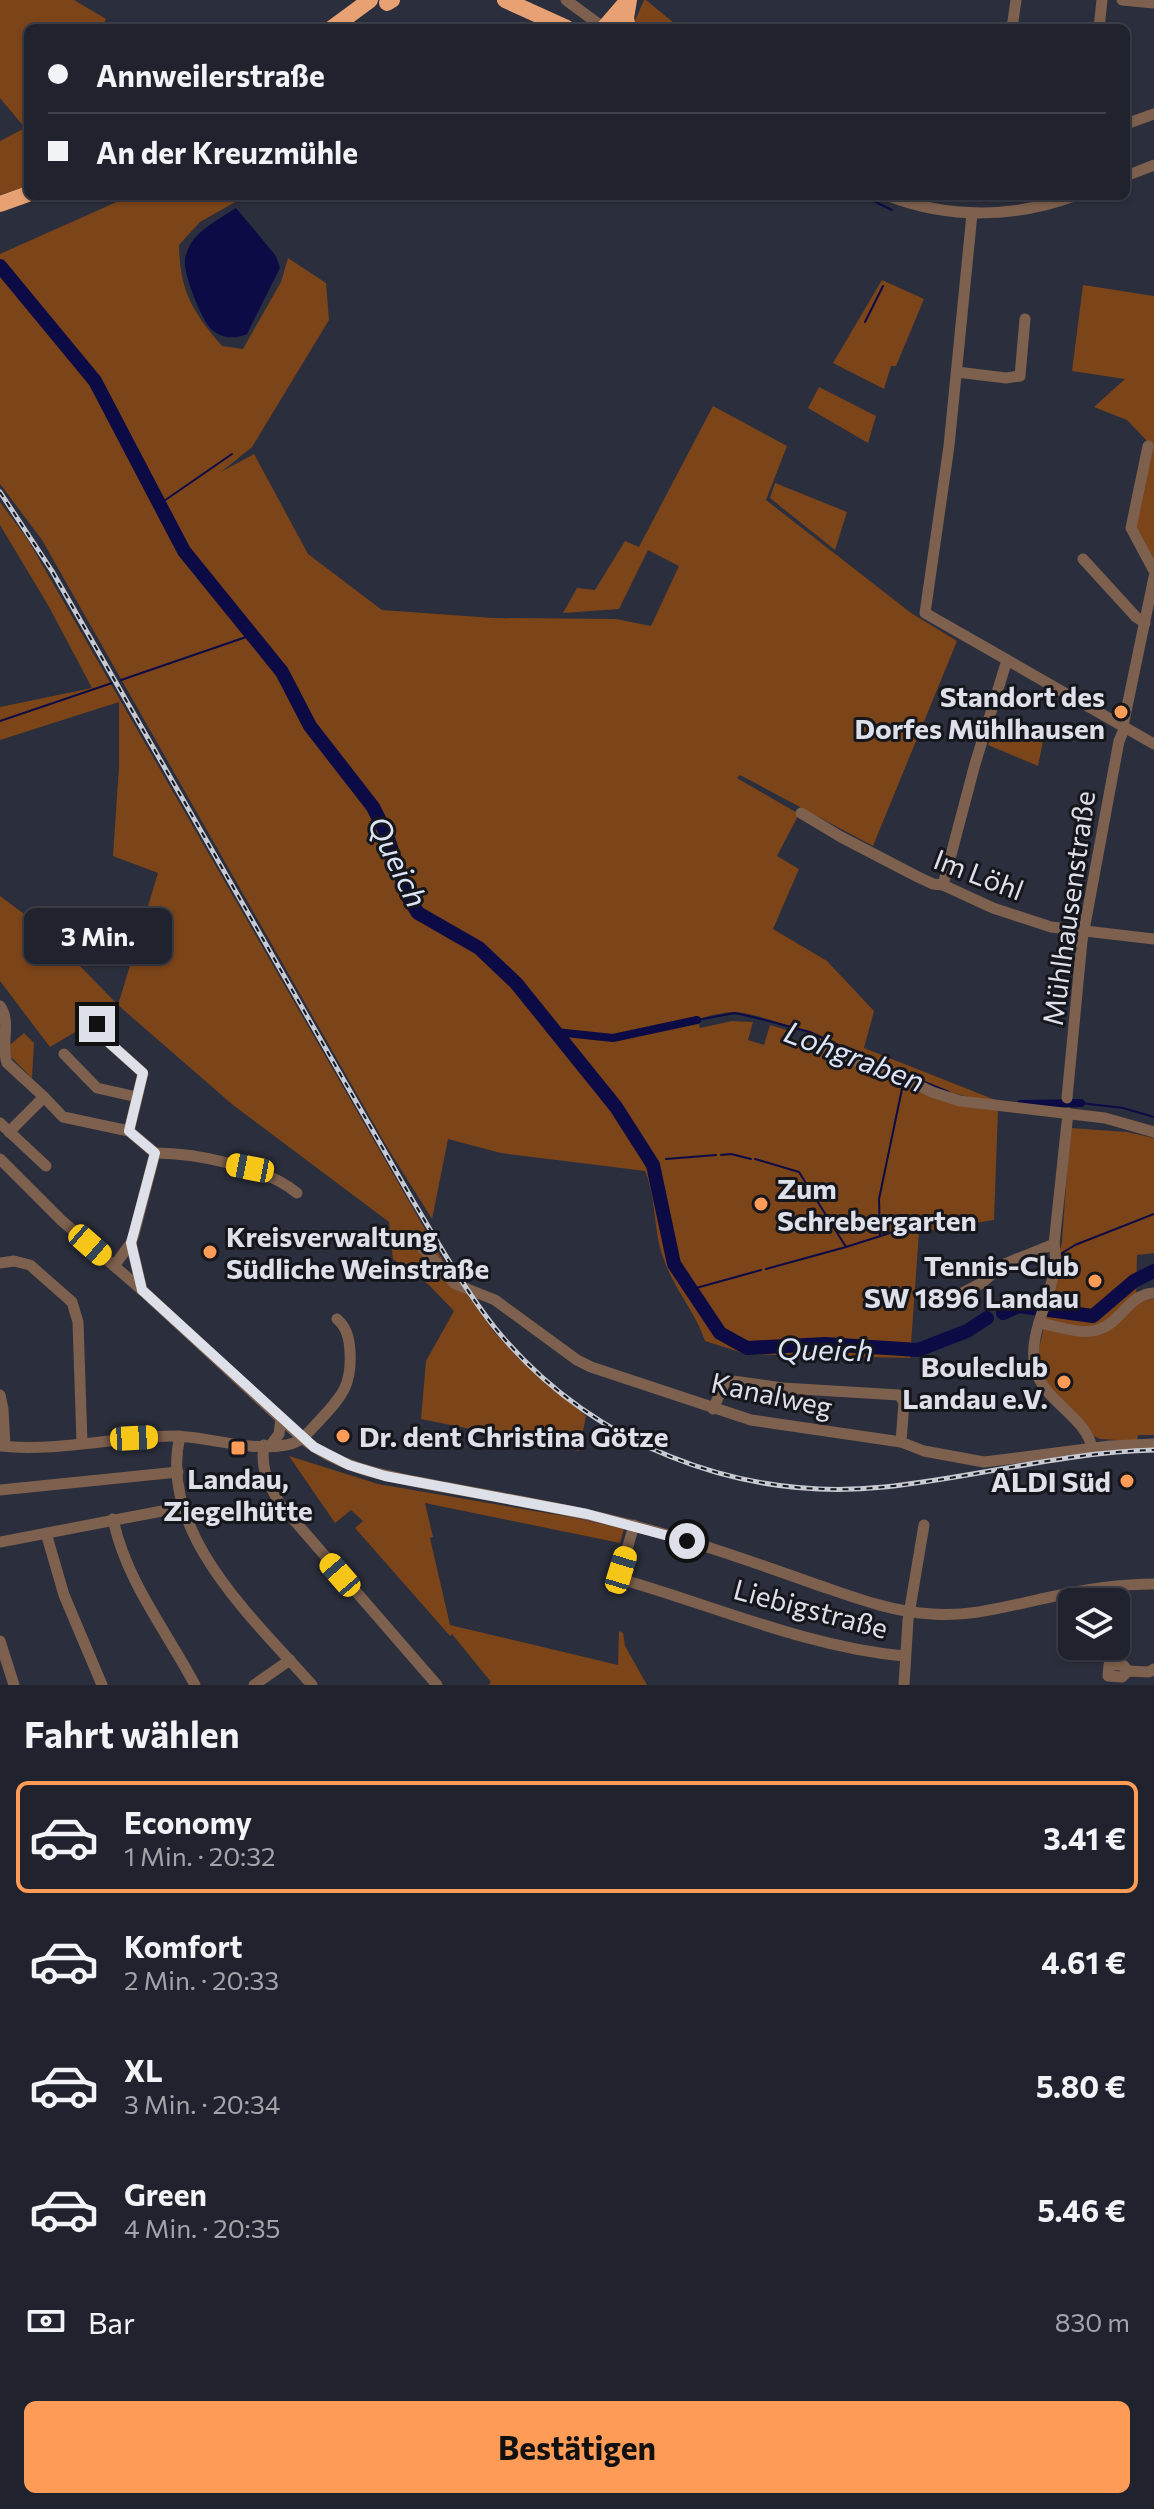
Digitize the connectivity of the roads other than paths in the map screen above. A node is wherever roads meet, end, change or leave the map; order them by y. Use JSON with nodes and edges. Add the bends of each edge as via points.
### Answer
{"nodes":[{"id":1,"x":505,"y":0,"type":"edge"},
{"id":2,"x":566,"y":0,"type":"edge"},
{"id":3,"x":628,"y":0,"type":"edge"},
{"id":4,"x":1016,"y":0,"type":"edge"},
{"id":5,"x":1102,"y":0,"type":"edge"},
{"id":6,"x":1122,"y":0,"type":"edge"},
{"id":7,"x":383,"y":1,"type":"edge"},
{"id":8,"x":1154,"y":3,"type":"edge"},
{"id":9,"x":340,"y":24,"type":"edge"},
{"id":10,"x":558,"y":24,"type":"edge"},
{"id":11,"x":599,"y":24,"type":"edge"},
{"id":12,"x":607,"y":24,"type":"edge"},
{"id":13,"x":624,"y":24,"type":"edge"},
{"id":14,"x":1013,"y":24,"type":"edge"},
{"id":15,"x":1099,"y":24,"type":"edge"},
{"id":16,"x":1154,"y":114,"type":"edge"},
{"id":17,"x":1130,"y":123,"type":"edge"},
{"id":18,"x":1154,"y":165,"type":"edge"},
{"id":19,"x":1130,"y":174,"type":"edge"},
{"id":20,"x":24,"y":195,"type":"edge"},
{"id":21,"x":904,"y":200,"type":"edge"},
{"id":22,"x":1060,"y":200,"type":"edge"},
{"id":23,"x":0,"y":204,"type":"edge"},
{"id":24,"x":972,"y":214,"type":"junction"},
{"id":25,"x":1025,"y":319,"type":"dead end"},
{"id":26,"x":957,"y":372,"type":"junction"},
{"id":27,"x":1148,"y":446,"type":"dead end"},
{"id":28,"x":1083,"y":559,"type":"dead end"},
{"id":29,"x":1154,"y":574,"type":"edge"},
{"id":30,"x":1145,"y":623,"type":"junction"},
{"id":31,"x":1007,"y":660,"type":"junction"},
{"id":32,"x":1124,"y":726,"type":"junction"},
{"id":33,"x":1154,"y":744,"type":"edge"},
{"id":34,"x":801,"y":813,"type":"dead end"},
{"id":35,"x":943,"y":885,"type":"junction"},
{"id":36,"x":1085,"y":932,"type":"junction"},
{"id":37,"x":1154,"y":939,"type":"edge"},
{"id":38,"x":0,"y":1006,"type":"edge"},
{"id":39,"x":97,"y":1024,"type":"dead end"},
{"id":40,"x":3,"y":1029,"type":"edge"},
{"id":41,"x":820,"y":1044,"type":"dead end"},
{"id":42,"x":64,"y":1054,"type":"dead end"},
{"id":43,"x":3,"y":1066,"type":"edge"},
{"id":44,"x":44,"y":1097,"type":"junction"},
{"id":45,"x":137,"y":1097,"type":"junction"},
{"id":46,"x":1067,"y":1098,"type":"dead end"},
{"id":47,"x":1068,"y":1113,"type":"junction"},
{"id":48,"x":4,"y":1127,"type":"edge"},
{"id":49,"x":129,"y":1131,"type":"junction"},
{"id":50,"x":1154,"y":1132,"type":"edge"},
{"id":51,"x":155,"y":1153,"type":"junction"},
{"id":52,"x":0,"y":1159,"type":"edge"},
{"id":53,"x":46,"y":1166,"type":"dead end"},
{"id":54,"x":297,"y":1193,"type":"dead end"},
{"id":55,"x":131,"y":1243,"type":"junction"},
{"id":56,"x":422,"y":1247,"type":"dead end"},
{"id":57,"x":1055,"y":1249,"type":"junction"},
{"id":58,"x":0,"y":1263,"type":"edge"},
{"id":59,"x":114,"y":1266,"type":"junction"},
{"id":60,"x":142,"y":1290,"type":"junction"},
{"id":61,"x":964,"y":1292,"type":"dead end"},
{"id":62,"x":1154,"y":1293,"type":"edge"},
{"id":63,"x":1042,"y":1315,"type":"junction"},
{"id":64,"x":337,"y":1319,"type":"dead end"},
{"id":65,"x":0,"y":1395,"type":"edge"},
{"id":66,"x":713,"y":1409,"type":"junction"},
{"id":67,"x":281,"y":1418,"type":"junction"},
{"id":68,"x":180,"y":1436,"type":"junction"},
{"id":69,"x":303,"y":1439,"type":"junction"},
{"id":70,"x":901,"y":1442,"type":"junction"},
{"id":71,"x":82,"y":1443,"type":"junction"},
{"id":72,"x":1154,"y":1444,"type":"edge"},
{"id":73,"x":3,"y":1446,"type":"edge"},
{"id":74,"x":267,"y":1446,"type":"junction"},
{"id":75,"x":1092,"y":1448,"type":"junction"},
{"id":76,"x":178,"y":1472,"type":"junction"},
{"id":77,"x":0,"y":1490,"type":"edge"},
{"id":78,"x":183,"y":1507,"type":"junction"},
{"id":79,"x":113,"y":1519,"type":"junction"},
{"id":80,"x":634,"y":1525,"type":"junction"},
{"id":81,"x":924,"y":1525,"type":"dead end"},
{"id":82,"x":46,"y":1533,"type":"junction"},
{"id":83,"x":0,"y":1542,"type":"edge"},
{"id":84,"x":1154,"y":1584,"type":"edge"},
{"id":85,"x":909,"y":1612,"type":"junction"},
{"id":86,"x":0,"y":1641,"type":"edge"},
{"id":87,"x":904,"y":1656,"type":"junction"},
{"id":88,"x":290,"y":1660,"type":"junction"},
{"id":89,"x":1154,"y":1669,"type":"edge"},
{"id":90,"x":1128,"y":1671,"type":"dead end"},
{"id":91,"x":260,"y":1683,"type":"edge"},
{"id":92,"x":14,"y":1685,"type":"edge"},
{"id":93,"x":102,"y":1685,"type":"edge"},
{"id":94,"x":195,"y":1685,"type":"edge"},
{"id":95,"x":312,"y":1685,"type":"edge"},
{"id":96,"x":437,"y":1685,"type":"edge"},
{"id":97,"x":904,"y":1685,"type":"edge"}],
"edges":[{"from":1,"to":10,"type":"highway"},
{"from":2,"to":11,"type":"street"},
{"from":3,"to":12,"type":"highway"},
{"from":3,"to":13,"type":"highway"},
{"from":4,"to":14,"type":"street"},
{"from":5,"to":15,"type":"street"},
{"from":6,"to":8,"type":"street"},
{"from":7,"to":9,"type":"highway"},
{"from":16,"to":17,"type":"street"},
{"from":18,"to":19,"type":"street"},
{"from":20,"to":23,"type":"highway"},
{"from":21,"to":24,"type":"street"},
{"from":22,"to":24,"type":"street","via":[[1030,209]]},
{"from":24,"to":26,"type":"street"},
{"from":25,"to":26,"type":"street","via":[[1020,376]]},
{"from":26,"to":31,"type":"street","via":[[925,613]]},
{"from":27,"to":29,"type":"street","via":[[1131,528]]},
{"from":28,"to":30,"type":"street"},
{"from":29,"to":30,"type":"street","name":"Mühlhausenstraße"},
{"from":30,"to":32,"type":"street","name":"Mühlhausenstraße"},
{"from":31,"to":32,"type":"street"},
{"from":31,"to":35,"type":"street"},
{"from":32,"to":33,"type":"street"},
{"from":32,"to":36,"type":"street","name":"Mühlhausenstraße"},
{"from":34,"to":35,"type":"street","name":"Im Löhl","via":[[877,857]]},
{"from":35,"to":36,"type":"street","name":"Im Löhl","via":[[1037,923]]},
{"from":36,"to":37,"type":"street","name":"Im Löhl"},
{"from":36,"to":46,"type":"street","name":"Mühlhausenstraße"},
{"from":38,"to":40,"type":"street","via":[[6,1014]]},
{"from":39,"to":45,"type":"street","via":[[95,1030],[143,1073]]},
{"from":40,"to":43,"type":"street"},
{"from":41,"to":47,"type":"street","via":[[973,1104]]},
{"from":42,"to":45,"type":"street","via":[[97,1088]]},
{"from":43,"to":44,"type":"street"},
{"from":44,"to":48,"type":"street"},
{"from":44,"to":49,"type":"street","via":[[63,1117]]},
{"from":45,"to":49,"type":"street"},
{"from":47,"to":50,"type":"street"},
{"from":47,"to":57,"type":"street"},
{"from":48,"to":53,"type":"street"},
{"from":49,"to":51,"type":"street"},
{"from":51,"to":54,"type":"street","via":[[250,1168]]},
{"from":51,"to":55,"type":"street"},
{"from":52,"to":59,"type":"street"},
{"from":55,"to":59,"type":"street"},
{"from":55,"to":60,"type":"street"},
{"from":56,"to":66,"type":"street","name":"Kanalweg","via":[[455,1284],[495,1300],[584,1364]]},
{"from":57,"to":61,"type":"street","via":[[1002,1265]]},
{"from":57,"to":63,"type":"street"},
{"from":58,"to":71,"type":"street","via":[[30,1265],[74,1305]]},
{"from":59,"to":60,"type":"street"},
{"from":60,"to":67,"type":"street"},
{"from":62,"to":63,"type":"street","via":[[1140,1295],[1097,1330],[1085,1331]]},
{"from":63,"to":75,"type":"street","via":[[1036,1373],[1086,1433]]},
{"from":64,"to":69,"type":"street","via":[[349,1340],[349,1381]]},
{"from":65,"to":73,"type":"street"},
{"from":66,"to":70,"type":"street","name":"Kanalweg","via":[[751,1420]]},
{"from":66,"to":70,"type":"street","via":[[726,1380],[899,1395],[904,1402]]},
{"from":67,"to":69,"type":"street"},
{"from":67,"to":74,"type":"street","via":[[278,1436]]},
{"from":68,"to":71,"type":"street"},
{"from":68,"to":74,"type":"street"},
{"from":68,"to":76,"type":"street"},
{"from":69,"to":74,"type":"street"},
{"from":69,"to":80,"type":"street","via":[[336,1460],[385,1476]]},
{"from":70,"to":75,"type":"street","name":"Kanalweg","via":[[984,1462]]},
{"from":71,"to":73,"type":"street"},
{"from":72,"to":75,"type":"street","name":"Kanalweg"},
{"from":74,"to":96,"type":"street","via":[[265,1475],[280,1504]]},
{"from":76,"to":77,"type":"street"},
{"from":76,"to":78,"type":"street"},
{"from":78,"to":79,"type":"street"},
{"from":78,"to":88,"type":"street","via":[[208,1561]]},
{"from":79,"to":82,"type":"street"},
{"from":79,"to":94,"type":"street","via":[[139,1588]]},
{"from":80,"to":85,"type":"street"},
{"from":80,"to":87,"type":"street","name":"Liebigstraße","via":[[621,1570],[624,1580],[787,1632],[861,1652]]},
{"from":81,"to":85,"type":"street"},
{"from":82,"to":83,"type":"street"},
{"from":82,"to":93,"type":"street","via":[[64,1595]]},
{"from":84,"to":85,"type":"street","via":[[1094,1589],[974,1613]]},
{"from":85,"to":87,"type":"street"},
{"from":86,"to":92,"type":"street"},
{"from":87,"to":97,"type":"street"},
{"from":88,"to":91,"type":"street"},
{"from":88,"to":95,"type":"street"},
{"from":89,"to":90,"type":"street"}]}
